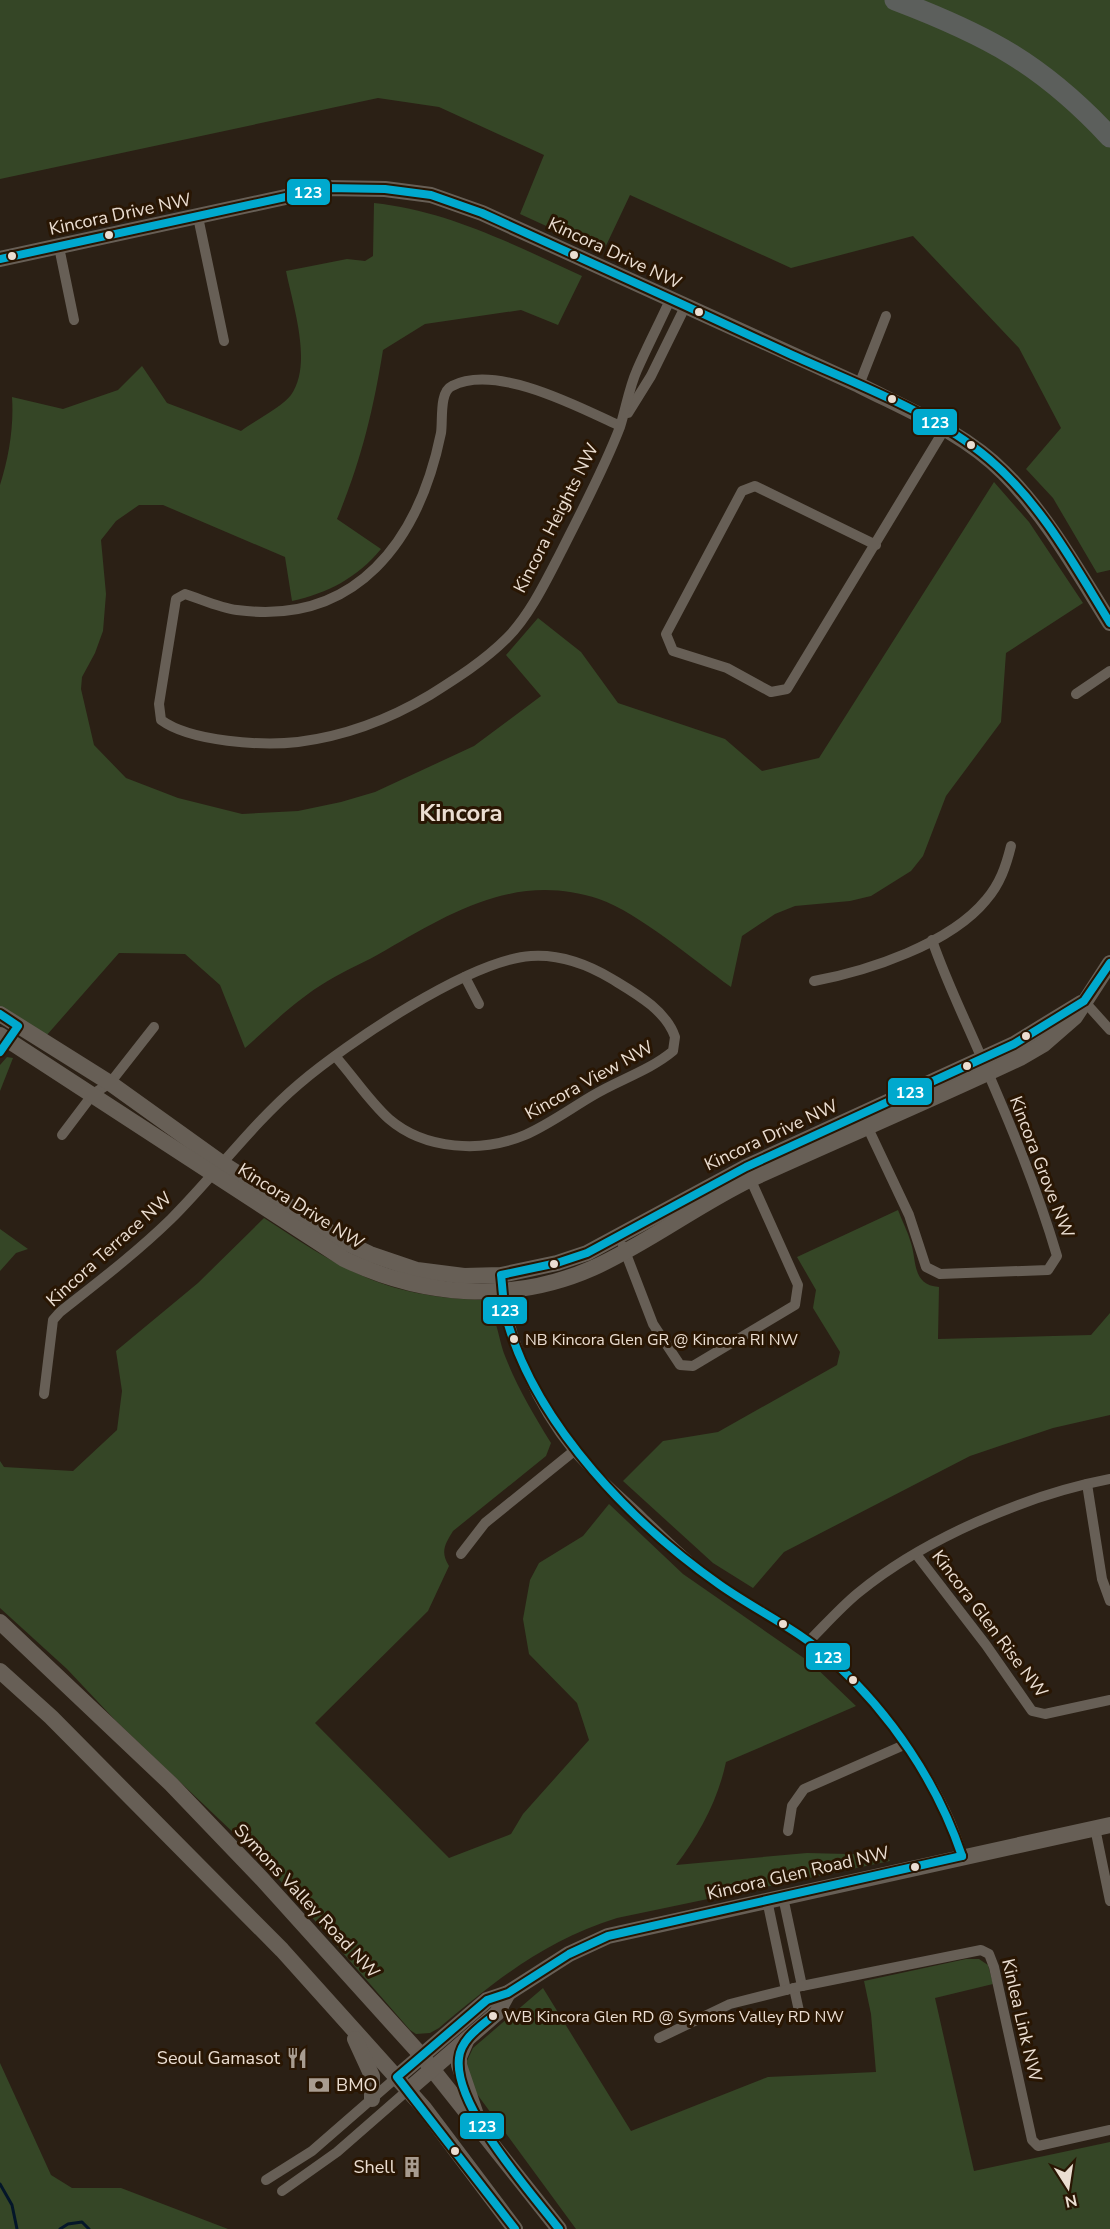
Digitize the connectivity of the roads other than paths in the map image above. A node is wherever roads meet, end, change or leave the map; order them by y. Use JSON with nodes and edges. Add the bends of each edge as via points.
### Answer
{"nodes":[{"id":1,"x":895,"y":0,"type":"edge"},
{"id":2,"x":1110,"y":137,"type":"edge"},
{"id":3,"x":198,"y":217,"type":"junction"},
{"id":4,"x":59,"y":247,"type":"junction"},
{"id":5,"x":0,"y":259,"type":"edge"},
{"id":6,"x":677,"y":304,"type":"junction"},
{"id":7,"x":886,"y":316,"type":"dead end"},
{"id":8,"x":74,"y":320,"type":"dead end"},
{"id":9,"x":224,"y":341,"type":"dead end"},
{"id":10,"x":859,"y":385,"type":"junction"},
{"id":11,"x":620,"y":426,"type":"junction"},
{"id":12,"x":944,"y":430,"type":"junction"},
{"id":13,"x":876,"y":545,"type":"junction"},
{"id":14,"x":1110,"y":623,"type":"edge"},
{"id":15,"x":1110,"y":671,"type":"edge"},
{"id":16,"x":1076,"y":693,"type":"dead end"},
{"id":17,"x":1011,"y":846,"type":"dead end"},
{"id":18,"x":932,"y":940,"type":"junction"},
{"id":19,"x":1110,"y":963,"type":"edge"},
{"id":20,"x":465,"y":977,"type":"junction"},
{"id":21,"x":814,"y":981,"type":"dead end"},
{"id":22,"x":1084,"y":1001,"type":"junction"},
{"id":23,"x":479,"y":1004,"type":"dead end"},
{"id":24,"x":1,"y":1017,"type":"edge"},
{"id":25,"x":18,"y":1026,"type":"junction"},
{"id":26,"x":154,"y":1027,"type":"dead end"},
{"id":27,"x":1110,"y":1030,"type":"edge"},
{"id":28,"x":3,"y":1042,"type":"edge"},
{"id":29,"x":335,"y":1056,"type":"junction"},
{"id":30,"x":985,"y":1066,"type":"junction"},
{"id":31,"x":110,"y":1083,"type":"junction"},
{"id":32,"x":93,"y":1094,"type":"junction"},
{"id":33,"x":864,"y":1120,"type":"junction"},
{"id":34,"x":62,"y":1135,"type":"dead end"},
{"id":35,"x":218,"y":1169,"type":"junction"},
{"id":36,"x":748,"y":1173,"type":"junction"},
{"id":37,"x":622,"y":1244,"type":"junction"},
{"id":38,"x":502,"y":1283,"type":"junction"},
{"id":39,"x":44,"y":1394,"type":"dead end"},
{"id":40,"x":574,"y":1451,"type":"junction"},
{"id":41,"x":1110,"y":1479,"type":"edge"},
{"id":42,"x":1087,"y":1484,"type":"junction"},
{"id":43,"x":461,"y":1554,"type":"dead end"},
{"id":44,"x":916,"y":1554,"type":"junction"},
{"id":45,"x":1105,"y":1565,"type":"edge"},
{"id":46,"x":1110,"y":1601,"type":"edge"},
{"id":47,"x":0,"y":1622,"type":"edge"},
{"id":48,"x":809,"y":1641,"type":"junction"},
{"id":49,"x":0,"y":1671,"type":"edge"},
{"id":50,"x":1110,"y":1700,"type":"edge"},
{"id":51,"x":904,"y":1745,"type":"junction"},
{"id":52,"x":1102,"y":1827,"type":"edge"},
{"id":53,"x":788,"y":1831,"type":"dead end"},
{"id":54,"x":962,"y":1856,"type":"junction"},
{"id":55,"x":775,"y":1898,"type":"junction"},
{"id":56,"x":1110,"y":1900,"type":"edge"},
{"id":57,"x":794,"y":1988,"type":"junction"},
{"id":58,"x":508,"y":1993,"type":"junction"},
{"id":59,"x":338,"y":2010,"type":"junction"},
{"id":60,"x":799,"y":2011,"type":"dead end"},
{"id":61,"x":659,"y":2038,"type":"dead end"},
{"id":62,"x":466,"y":2040,"type":"junction"},
{"id":63,"x":421,"y":2055,"type":"junction"},
{"id":64,"x":432,"y":2068,"type":"junction"},
{"id":65,"x":397,"y":2077,"type":"junction"},
{"id":66,"x":408,"y":2090,"type":"junction"},
{"id":67,"x":372,"y":2099,"type":"junction"},
{"id":68,"x":1110,"y":2130,"type":"edge"},
{"id":69,"x":484,"y":2133,"type":"junction"},
{"id":70,"x":266,"y":2180,"type":"dead end"},
{"id":71,"x":282,"y":2191,"type":"dead end"},
{"id":72,"x":515,"y":2229,"type":"edge"},
{"id":73,"x":559,"y":2229,"type":"edge"}],
"edges":[{"from":1,"to":2,"type":"highway","via":[[993,41],[1053,82]]},
{"from":3,"to":4,"type":"street","name":"Kincora Drive NW"},
{"from":3,"to":6,"type":"street","name":"Kincora Drive NW","via":[[327,188],[431,195],[482,213]]},
{"from":3,"to":9,"type":"street"},
{"from":4,"to":5,"type":"street","name":"Kincora Drive NW"},
{"from":4,"to":8,"type":"street"},
{"from":6,"to":10,"type":"street","name":"Kincora Drive NW"},
{"from":6,"to":11,"type":"street","name":"Kincora Heights NW","via":[[651,376]]},
{"from":6,"to":11,"type":"street","name":"Kincora Heights NW","via":[[636,372]]},
{"from":7,"to":10,"type":"street"},
{"from":10,"to":12,"type":"street","name":"Kincora Drive NW"},
{"from":11,"to":11,"type":"street","name":"Kincora Heights NW","via":[[549,576],[522,618],[509,637],[454,679],[387,717],[348,732],[310,740],[237,742],[184,730],[161,720],[159,704],[176,599],[185,594],[235,610],[277,613],[302,610],[337,597],[365,578],[390,554],[418,504],[431,472],[445,393],[451,386],[479,380],[523,386],[554,395]]},
{"from":12,"to":13,"type":"street"},
{"from":12,"to":14,"type":"street","name":"Kincora Drive NW","via":[[1003,472],[1026,499]]},
{"from":13,"to":13,"type":"street","via":[[755,486],[742,491],[666,634],[667,641],[673,651],[727,668],[771,692],[787,689]]},
{"from":15,"to":16,"type":"street"},
{"from":17,"to":18,"type":"street","via":[[1005,872],[986,901],[958,926]]},
{"from":18,"to":21,"type":"street","via":[[861,970]]},
{"from":18,"to":30,"type":"street","via":[[943,975]]},
{"from":19,"to":22,"type":"street","name":"Kincora Drive NW"},
{"from":20,"to":23,"type":"street"},
{"from":20,"to":29,"type":"street","name":"Kincora View NW","via":[[361,1036]]},
{"from":20,"to":29,"type":"street","name":"Kincora View NW","via":[[522,957],[578,961],[638,995],[660,1014],[673,1030],[673,1051],[525,1135],[475,1145],[429,1141],[390,1120]]},
{"from":22,"to":27,"type":"street"},
{"from":22,"to":30,"type":"street","name":"Kincora Drive NW"},
{"from":24,"to":25,"type":"street","name":"Kincora Drive NW"},
{"from":25,"to":28,"type":"street"},
{"from":25,"to":31,"type":"street","name":"Kincora Drive NW"},
{"from":26,"to":31,"type":"street"},
{"from":28,"to":32,"type":"street","name":"Kincora Drive NW"},
{"from":29,"to":35,"type":"street","name":"Kincora View NW","via":[[298,1084]]},
{"from":30,"to":33,"type":"street","name":"Kincora Drive NW"},
{"from":30,"to":33,"type":"street","name":"Kincora Grove NW","via":[[1042,1205],[1057,1256],[1048,1270],[940,1274],[926,1267],[909,1215]]},
{"from":31,"to":32,"type":"street"},
{"from":31,"to":35,"type":"street","name":"Kincora Drive NW"},
{"from":32,"to":34,"type":"street"},
{"from":32,"to":35,"type":"street","name":"Kincora Drive NW"},
{"from":33,"to":36,"type":"street","name":"Kincora Drive NW"},
{"from":35,"to":38,"type":"street","name":"Kincora Drive NW","via":[[370,1254],[417,1270]]},
{"from":35,"to":39,"type":"street","name":"Kincora Terrace NW","via":[[121,1265],[53,1320]]},
{"from":36,"to":37,"type":"street","name":"Kincora Drive NW","via":[[697,1191]]},
{"from":36,"to":37,"type":"street","via":[[798,1286],[795,1305],[693,1366],[680,1365],[663,1343]]},
{"from":37,"to":38,"type":"street","name":"Kincora Drive NW"},
{"from":38,"to":40,"type":"street","via":[[508,1323],[520,1358]]},
{"from":40,"to":43,"type":"street","via":[[485,1523]]},
{"from":40,"to":48,"type":"street","via":[[704,1574]]},
{"from":41,"to":42,"type":"street","name":"Kincora Glen Rise NW"},
{"from":42,"to":44,"type":"street","name":"Kincora Glen Rise NW","via":[[1006,1509]]},
{"from":42,"to":45,"type":"street"},
{"from":44,"to":48,"type":"street","name":"Kincora Glen Rise NW","via":[[858,1593]]},
{"from":44,"to":50,"type":"street","name":"Kincora Glen Rise NW","via":[[1032,1711],[1045,1714]]},
{"from":45,"to":46,"type":"street","via":[[1102,1578]]},
{"from":47,"to":63,"type":"street","name":"Symons Valley Road NW","via":[[211,1826]]},
{"from":48,"to":51,"type":"street","via":[[852,1680]]},
{"from":49,"to":59,"type":"street","via":[[204,1870]]},
{"from":51,"to":53,"type":"street","via":[[804,1789],[792,1806]]},
{"from":51,"to":54,"type":"street","via":[[932,1783]]},
{"from":52,"to":54,"type":"street","name":"Kincora Glen Road NW"},
{"from":52,"to":56,"type":"street"},
{"from":54,"to":55,"type":"street","name":"Kincora Glen Road NW"},
{"from":55,"to":57,"type":"street"},
{"from":55,"to":57,"type":"street"},
{"from":55,"to":58,"type":"street","name":"Kincora Glen Road NW","via":[[608,1936],[569,1954]]},
{"from":57,"to":60,"type":"street"},
{"from":57,"to":61,"type":"street","via":[[730,2004]]},
{"from":57,"to":68,"type":"street","name":"Kinlea Link NW","via":[[981,1950],[989,1953],[1032,2140],[1038,2146]]},
{"from":58,"to":62,"type":"street","name":"Kincora Glen Road NW","via":[[497,2013]]},
{"from":58,"to":63,"type":"street","name":"Kincora Glen Road NW","via":[[487,2000]]},
{"from":59,"to":65,"type":"street"},
{"from":59,"to":67,"type":"street","via":[[364,2055],[372,2076]]},
{"from":62,"to":64,"type":"street","name":"Kincora Glen Road NW"},
{"from":62,"to":69,"type":"street","via":[[459,2066]]},
{"from":63,"to":64,"type":"street","name":"Symons Valley Road NW"},
{"from":63,"to":65,"type":"street","name":"Kincora Glen Road NW"},
{"from":64,"to":66,"type":"street","name":"Kincora Glen Road NW"},
{"from":64,"to":69,"type":"street","name":"Symons Valley Road NW"},
{"from":65,"to":66,"type":"street"},
{"from":65,"to":67,"type":"street","name":"Kincora Glen Road NW"},
{"from":66,"to":71,"type":"street","name":"Kincora Glen Road NW","via":[[337,2152]]},
{"from":66,"to":72,"type":"street"},
{"from":67,"to":70,"type":"street","name":"Kincora Glen Road NW","via":[[312,2151]]},
{"from":69,"to":73,"type":"street","name":"Symons Valley Road NW"}]}
